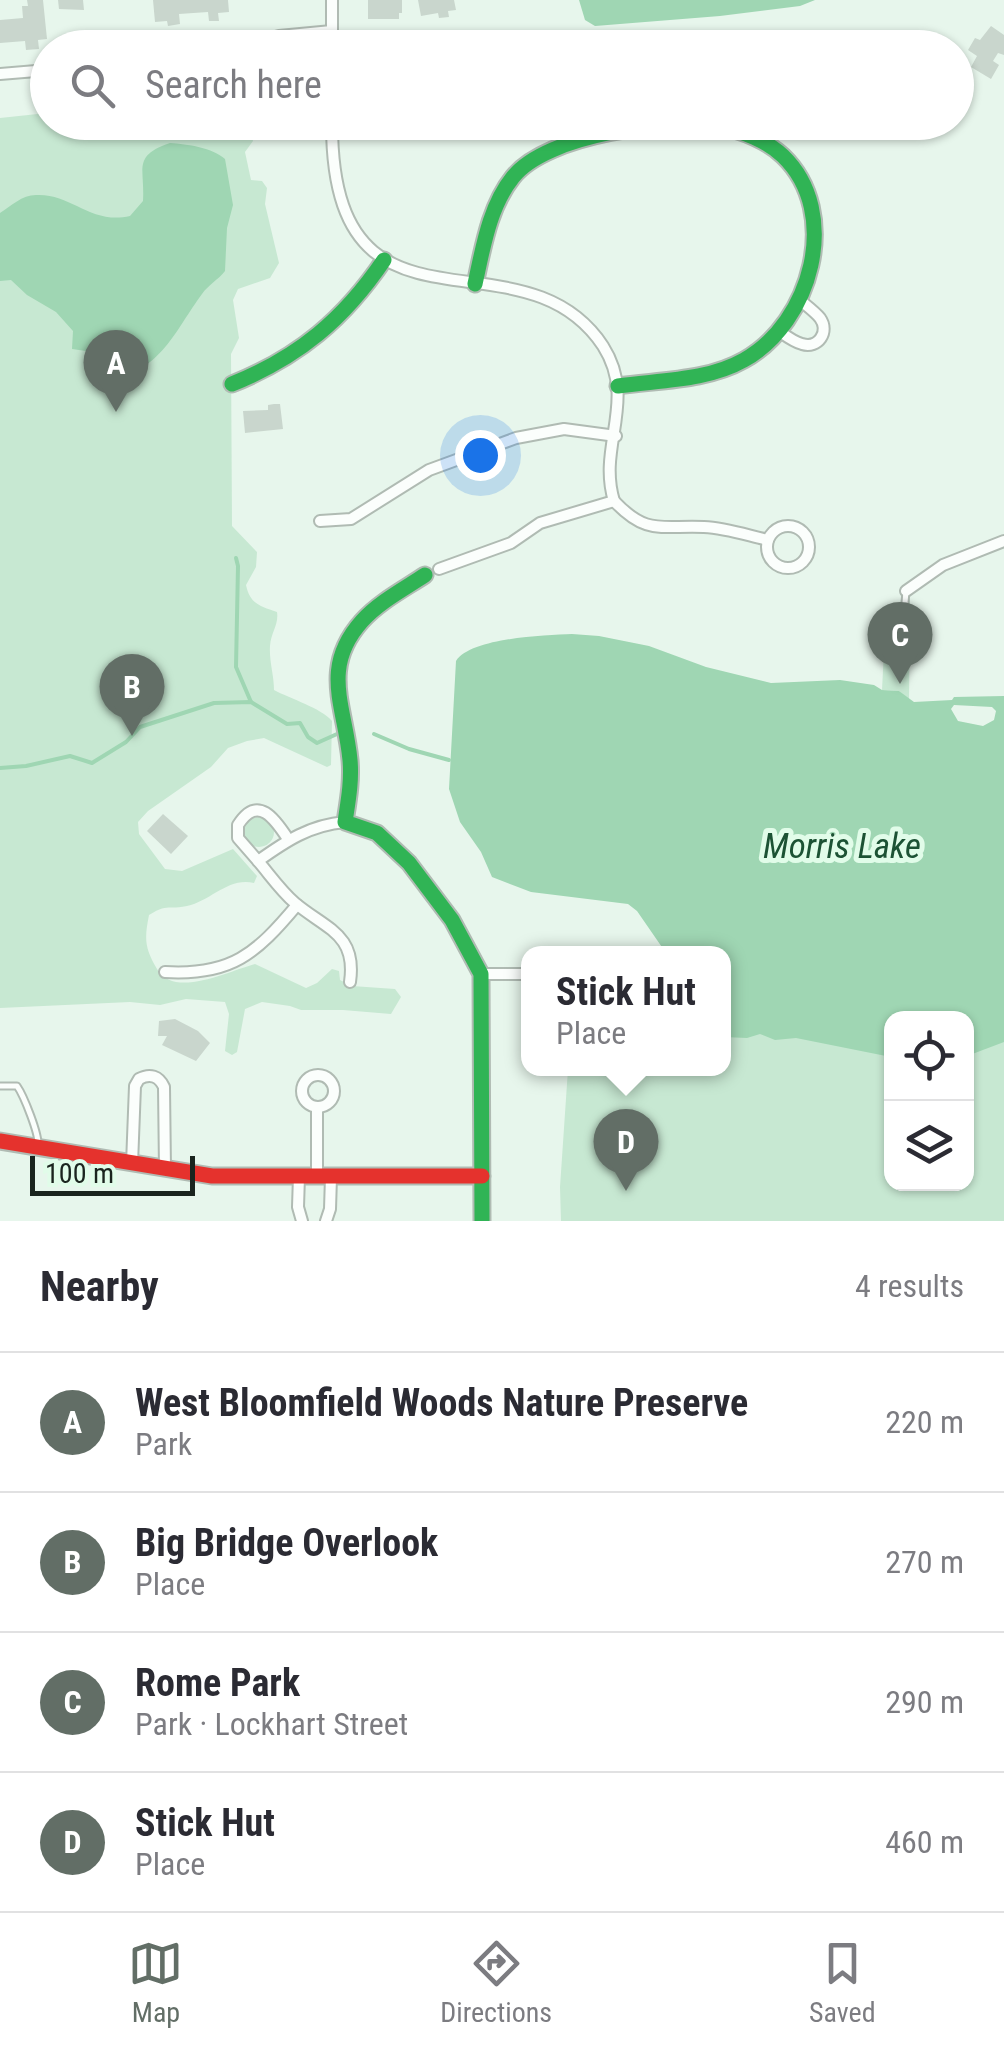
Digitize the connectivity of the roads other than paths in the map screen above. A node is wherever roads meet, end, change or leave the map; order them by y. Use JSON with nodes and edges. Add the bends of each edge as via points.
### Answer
{"nodes":[{"id":1,"x":332,"y":0,"type":"edge"},
{"id":2,"x":332,"y":30,"type":"edge"},
{"id":3,"x":30,"y":72,"type":"edge"},
{"id":4,"x":0,"y":74,"type":"edge"},
{"id":5,"x":333,"y":140,"type":"edge"},
{"id":6,"x":570,"y":140,"type":"edge"},
{"id":7,"x":760,"y":140,"type":"edge"},
{"id":8,"x":384,"y":260,"type":"junction"},
{"id":9,"x":475,"y":284,"type":"junction"},
{"id":10,"x":801,"y":301,"type":"junction"},
{"id":11,"x":779,"y":332,"type":"junction"},
{"id":12,"x":232,"y":384,"type":"dead end"},
{"id":13,"x":618,"y":386,"type":"junction"},
{"id":14,"x":616,"y":436,"type":"junction"},
{"id":15,"x":614,"y":501,"type":"junction"},
{"id":16,"x":320,"y":521,"type":"dead end"},
{"id":17,"x":768,"y":540,"type":"junction"},
{"id":18,"x":1004,"y":541,"type":"edge"},
{"id":19,"x":432,"y":572,"type":"joint"},
{"id":20,"x":906,"y":591,"type":"joint"},
{"id":21,"x":900,"y":661,"type":"dead end"},
{"id":22,"x":345,"y":822,"type":"junction"},
{"id":23,"x":288,"y":839,"type":"junction"},
{"id":24,"x":258,"y":861,"type":"junction"},
{"id":25,"x":296,"y":905,"type":"junction"},
{"id":26,"x":164,"y":972,"type":"dead end"},
{"id":27,"x":482,"y":974,"type":"junction"},
{"id":28,"x":521,"y":974,"type":"edge"},
{"id":29,"x":350,"y":982,"type":"dead end"},
{"id":30,"x":0,"y":1086,"type":"edge"},
{"id":31,"x":318,"y":1108,"type":"dead end"},
{"id":32,"x":0,"y":1141,"type":"edge"},
{"id":33,"x":38,"y":1145,"type":"junction"},
{"id":34,"x":132,"y":1164,"type":"junction"},
{"id":35,"x":165,"y":1170,"type":"junction"},
{"id":36,"x":299,"y":1176,"type":"junction"},
{"id":37,"x":324,"y":1176,"type":"junction"},
{"id":38,"x":482,"y":1176,"type":"junction"},
{"id":39,"x":302,"y":1221,"type":"edge"},
{"id":40,"x":326,"y":1221,"type":"edge"},
{"id":41,"x":482,"y":1221,"type":"edge"}],
"edges":[{"from":1,"to":2,"type":"street"},
{"from":3,"to":4,"type":"street"},
{"from":5,"to":8,"type":"street","via":[[337,194],[360,236]]},
{"from":6,"to":9,"type":"street","via":[[544,150],[502,189]]},
{"from":7,"to":10,"type":"street","via":[[796,168],[808,194],[814,258]]},
{"from":8,"to":9,"type":"street"},
{"from":8,"to":12,"type":"street","via":[[326,334],[278,366]]},
{"from":9,"to":13,"type":"street","via":[[532,294],[571,312],[602,344]]},
{"from":10,"to":11,"type":"street"},
{"from":10,"to":11,"type":"street","via":[[822,320],[821,339],[804,345]]},
{"from":11,"to":13,"type":"street","via":[[730,366]]},
{"from":13,"to":14,"type":"street"},
{"from":14,"to":15,"type":"street","via":[[608,472]]},
{"from":14,"to":16,"type":"street","via":[[564,430],[516,438],[430,470],[351,519]]},
{"from":15,"to":17,"type":"street","via":[[631,518],[658,529],[730,530]]},
{"from":15,"to":19,"type":"street","via":[[540,523],[511,543]]},
{"from":17,"to":17,"type":"street","via":[[769,556],[781,566],[797,566],[808,554],[807,538],[795,527],[779,528]]},
{"from":18,"to":20,"type":"street","via":[[943,566]]},
{"from":19,"to":22,"type":"street","via":[[363,620],[336,662],[334,684],[350,758]]},
{"from":20,"to":21,"type":"lane"},
{"from":22,"to":23,"type":"street"},
{"from":22,"to":27,"type":"street","via":[[369,828],[402,857],[467,942]]},
{"from":23,"to":24,"type":"street"},
{"from":23,"to":24,"type":"street","via":[[270,814],[248,813],[238,824],[238,838]]},
{"from":24,"to":25,"type":"street"},
{"from":25,"to":26,"type":"street","via":[[237,962],[208,972]]},
{"from":25,"to":29,"type":"street","via":[[346,943]]},
{"from":27,"to":28,"type":"street"},
{"from":27,"to":38,"type":"street"},
{"from":30,"to":33,"type":"lane","via":[[17,1086],[22,1093]]},
{"from":31,"to":37,"type":"street"},
{"from":32,"to":33,"type":"street"},
{"from":33,"to":34,"type":"street"},
{"from":34,"to":35,"type":"street"},
{"from":34,"to":35,"type":"street","via":[[135,1086],[152,1076],[164,1086]]},
{"from":35,"to":36,"type":"street"},
{"from":36,"to":37,"type":"street"},
{"from":36,"to":39,"type":"street"},
{"from":37,"to":38,"type":"street"},
{"from":37,"to":40,"type":"street"},
{"from":38,"to":41,"type":"street"}]}
